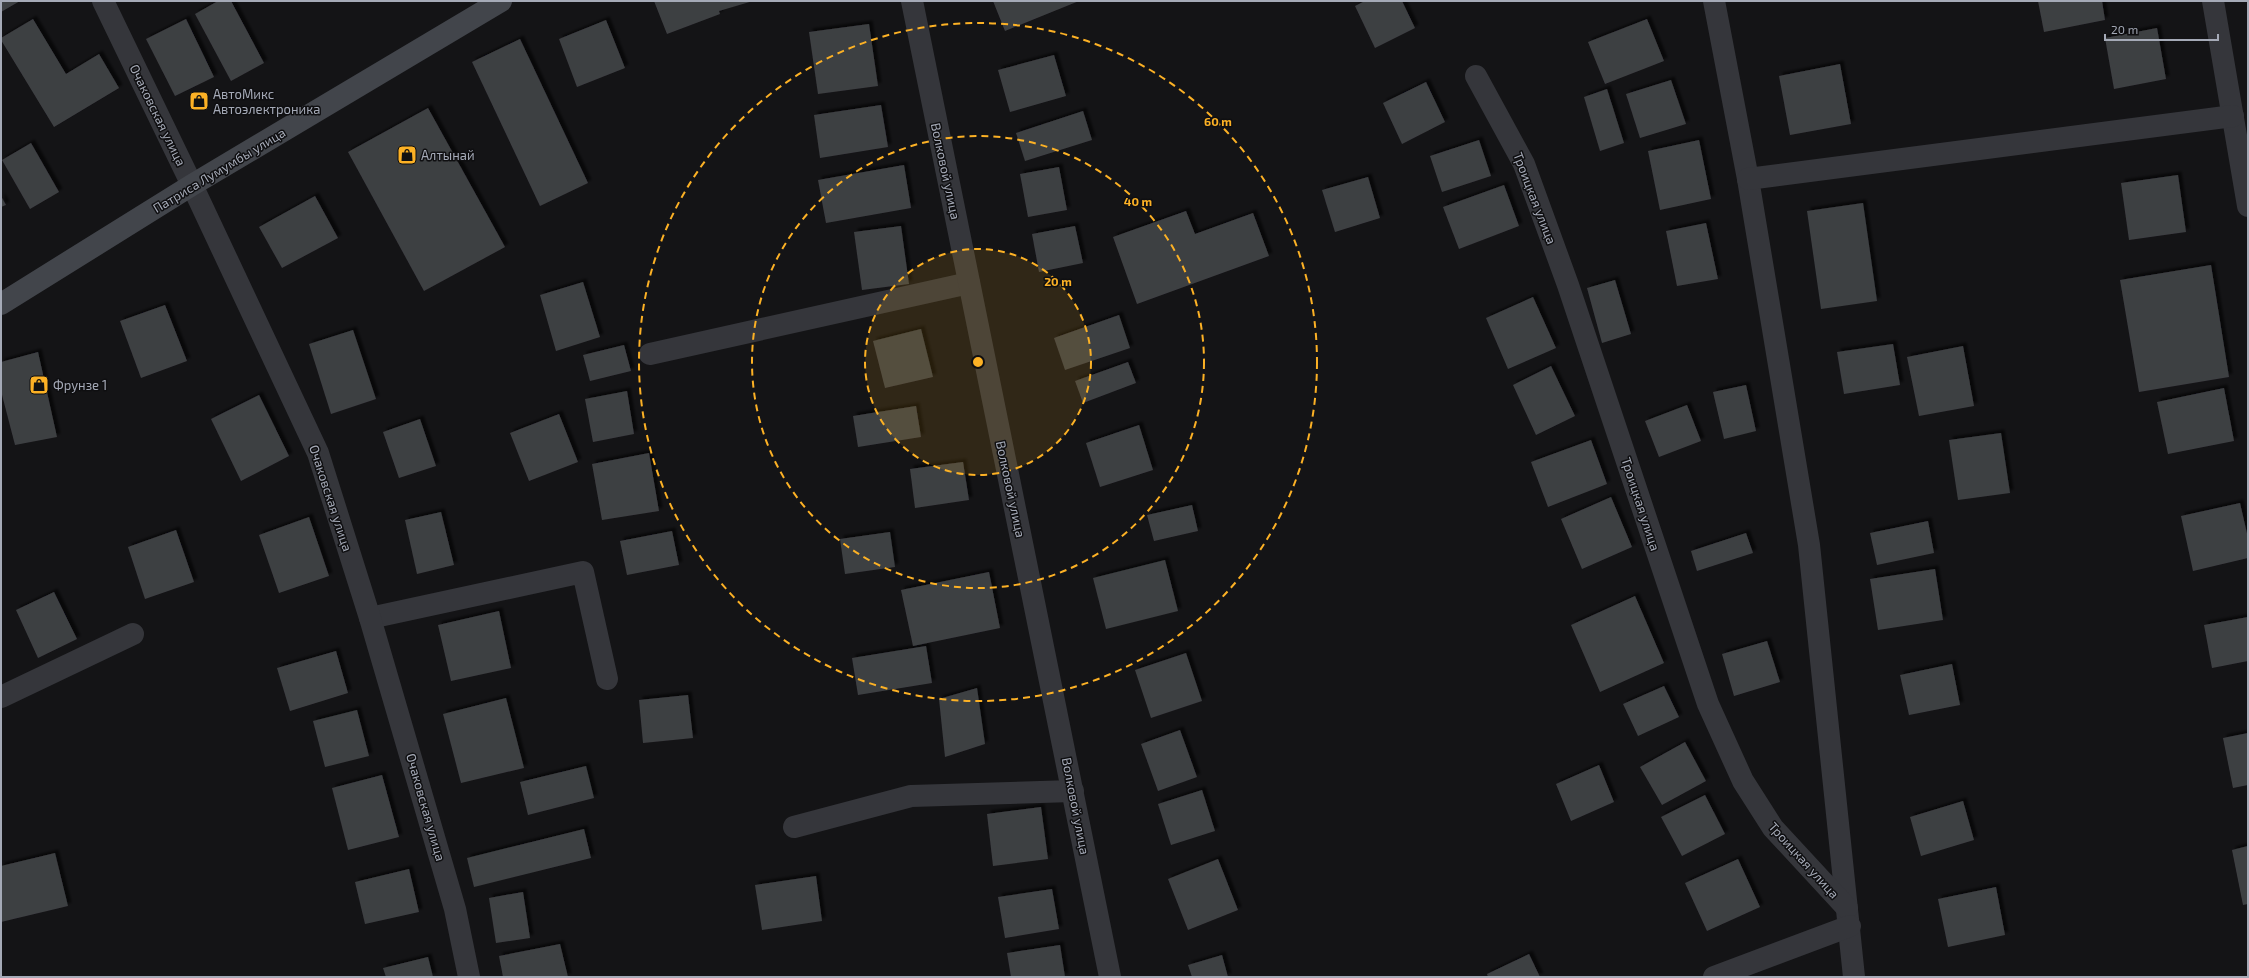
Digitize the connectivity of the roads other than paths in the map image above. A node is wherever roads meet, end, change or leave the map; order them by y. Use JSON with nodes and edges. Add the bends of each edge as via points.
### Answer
{"nodes":[{"id":1,"x":103,"y":1,"type":"edge"},
{"id":2,"x":501,"y":1,"type":"edge"},
{"id":3,"x":912,"y":1,"type":"edge"},
{"id":4,"x":1714,"y":1,"type":"edge"},
{"id":5,"x":2213,"y":1,"type":"edge"},
{"id":6,"x":1476,"y":76,"type":"dead end"},
{"id":7,"x":2234,"y":116,"type":"junction"},
{"id":8,"x":1748,"y":179,"type":"junction"},
{"id":9,"x":192,"y":185,"type":"junction"},
{"id":10,"x":2248,"y":206,"type":"edge"},
{"id":11,"x":969,"y":284,"type":"junction"},
{"id":12,"x":1,"y":304,"type":"edge"},
{"id":13,"x":650,"y":354,"type":"dead end"},
{"id":14,"x":370,"y":618,"type":"junction"},
{"id":15,"x":132,"y":634,"type":"dead end"},
{"id":16,"x":607,"y":679,"type":"dead end"},
{"id":17,"x":1,"y":697,"type":"edge"},
{"id":18,"x":1073,"y":791,"type":"junction"},
{"id":19,"x":794,"y":827,"type":"dead end"},
{"id":20,"x":1848,"y":917,"type":"junction"},
{"id":21,"x":469,"y":977,"type":"edge"},
{"id":22,"x":1110,"y":977,"type":"edge"},
{"id":23,"x":1714,"y":977,"type":"edge"},
{"id":24,"x":1854,"y":977,"type":"edge"}],
"edges":[{"from":1,"to":9,"type":"street","name":"Очаковская улица"},
{"from":2,"to":9,"type":"street","name":"Патриса Лумумбы улица"},
{"from":3,"to":11,"type":"street","name":"Волковой улица"},
{"from":4,"to":8,"type":"street","name":"Троицкая улица"},
{"from":5,"to":7,"type":"street"},
{"from":6,"to":20,"type":"street","name":"Троицкая улица","via":[[1524,164],[1568,285],[1708,704],[1743,782],[1773,828]]},
{"from":7,"to":8,"type":"street"},
{"from":7,"to":10,"type":"street"},
{"from":8,"to":20,"type":"street","name":"Троицкая улица","via":[[1809,544]]},
{"from":9,"to":12,"type":"street","name":"Патриса Лумумбы улица"},
{"from":9,"to":14,"type":"street","name":"Очаковская улица","via":[[318,453]]},
{"from":11,"to":13,"type":"street"},
{"from":11,"to":18,"type":"street","name":"Волковой улица"},
{"from":14,"to":16,"type":"street","via":[[583,572]]},
{"from":14,"to":21,"type":"street","name":"Очаковская улица","via":[[456,909]]},
{"from":15,"to":17,"type":"street"},
{"from":18,"to":19,"type":"street","via":[[911,796]]},
{"from":18,"to":22,"type":"street","name":"Волковой улица"},
{"from":20,"to":23,"type":"street"},
{"from":20,"to":24,"type":"street","name":"Троицкая улица"}]}
